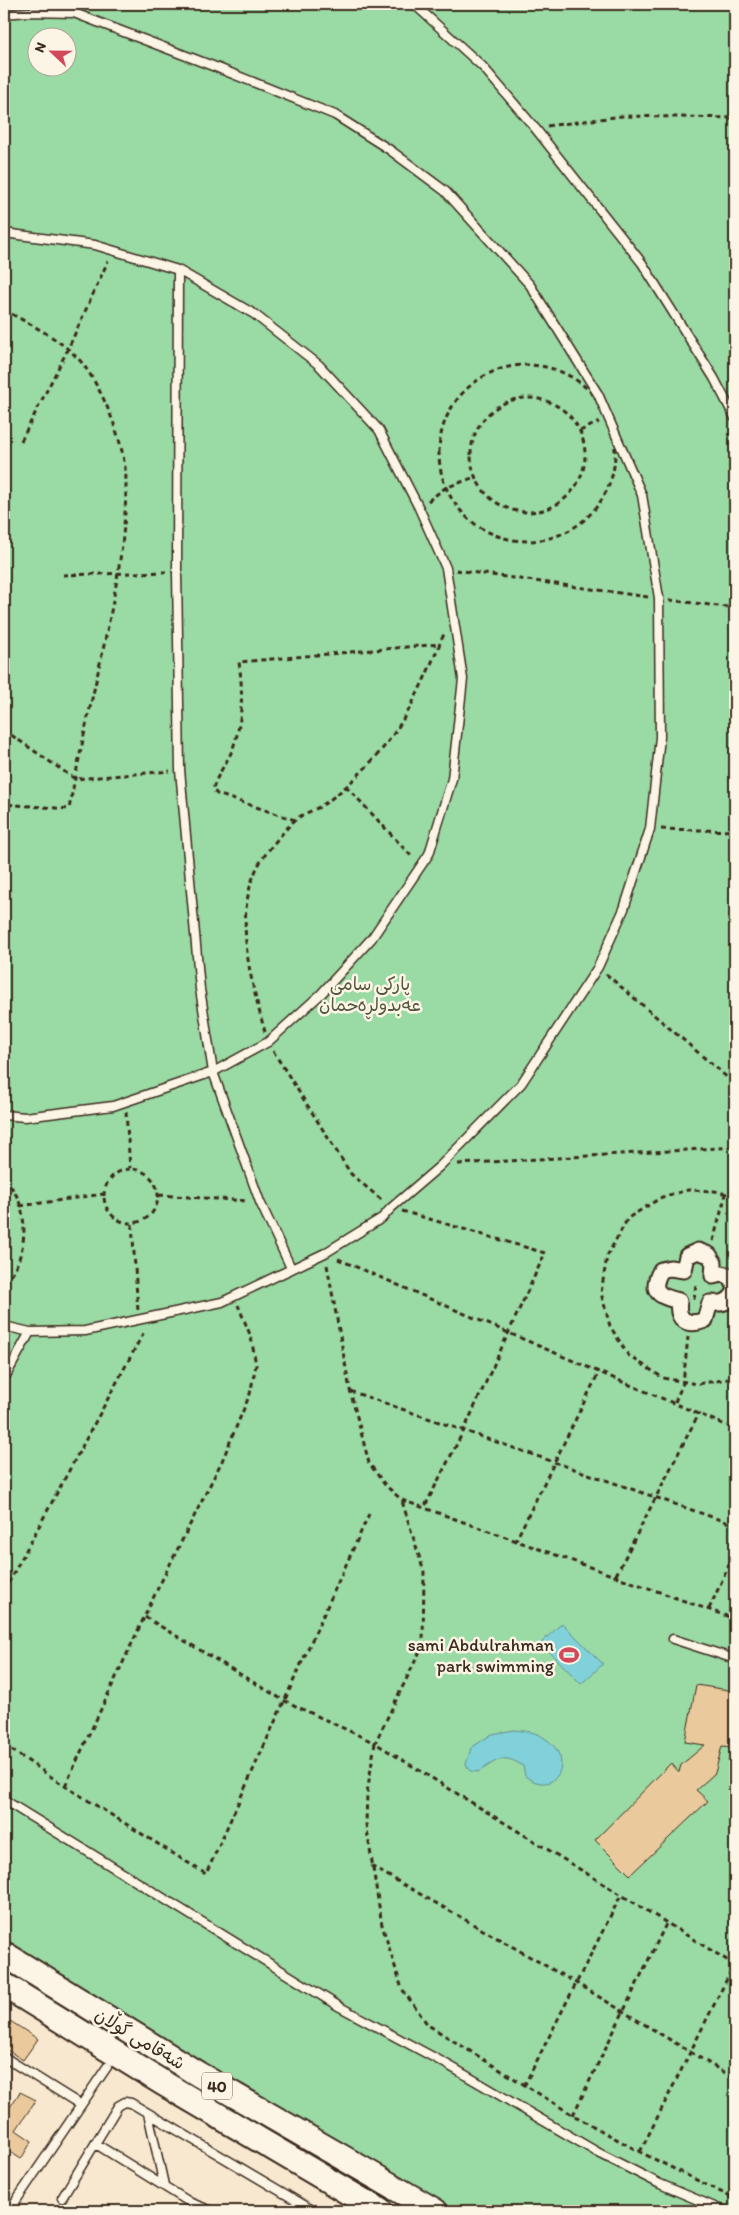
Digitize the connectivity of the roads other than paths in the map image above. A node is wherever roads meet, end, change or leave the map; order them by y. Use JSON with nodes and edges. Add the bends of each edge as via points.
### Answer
{"nodes":[{"id":1,"x":414,"y":4,"type":"edge"},
{"id":2,"x":4,"y":14,"type":"edge"},
{"id":3,"x":4,"y":233,"type":"edge"},
{"id":4,"x":178,"y":270,"type":"junction"},
{"id":5,"x":735,"y":418,"type":"edge"},
{"id":6,"x":213,"y":1072,"type":"junction"},
{"id":7,"x":4,"y":1116,"type":"edge"},
{"id":8,"x":291,"y":1268,"type":"junction"},
{"id":9,"x":735,"y":1286,"type":"edge"},
{"id":10,"x":735,"y":1292,"type":"edge"},
{"id":11,"x":4,"y":1326,"type":"edge"},
{"id":12,"x":30,"y":1332,"type":"junction"},
{"id":13,"x":4,"y":1379,"type":"edge"},
{"id":14,"x":673,"y":1639,"type":"dead end"},
{"id":15,"x":735,"y":1659,"type":"edge"},
{"id":16,"x":4,"y":1800,"type":"edge"},
{"id":17,"x":4,"y":1954,"type":"edge"},
{"id":18,"x":4,"y":1985,"type":"edge"},
{"id":19,"x":4,"y":2057,"type":"edge"},
{"id":20,"x":107,"y":2067,"type":"dead end"},
{"id":21,"x":81,"y":2104,"type":"junction"},
{"id":22,"x":148,"y":2113,"type":"junction"},
{"id":23,"x":96,"y":2144,"type":"junction"},
{"id":24,"x":164,"y":2186,"type":"junction"},
{"id":25,"x":62,"y":2198,"type":"dead end"},
{"id":26,"x":9,"y":2211,"type":"edge"},
{"id":27,"x":212,"y":2211,"type":"edge"},
{"id":28,"x":314,"y":2211,"type":"edge"},
{"id":29,"x":380,"y":2211,"type":"edge"},
{"id":30,"x":435,"y":2211,"type":"edge"},
{"id":31,"x":724,"y":2211,"type":"edge"}],
"edges":[{"from":1,"to":5,"type":"lane","via":[[483,67],[642,263],[714,378]]},
{"from":2,"to":8,"type":"lane","via":[[74,13],[335,115],[445,191],[530,285],[598,394],[642,495],[659,598],[660,737],[650,828],[624,909],[598,966],[521,1084],[440,1166],[382,1218],[325,1253]]},
{"from":3,"to":4,"type":"lane","via":[[95,244]]},
{"from":4,"to":6,"type":"lane","via":[[180,770],[200,989]]},
{"from":4,"to":6,"type":"lane","via":[[254,314],[319,365],[379,430],[420,508],[446,568],[463,679],[452,779],[429,854],[372,938],[321,994],[268,1042]]},
{"from":6,"to":7,"type":"lane","via":[[125,1102],[25,1117]]},
{"from":6,"to":8,"type":"lane","via":[[260,1202]]},
{"from":8,"to":12,"type":"lane","via":[[222,1302],[85,1331]]},
{"from":9,"to":10,"type":"street","via":[[730,1276],[713,1276],[714,1263],[709,1255],[698,1252],[687,1256],[684,1270],[661,1270],[656,1280],[656,1290],[662,1297],[679,1300],[678,1310],[690,1324],[705,1320],[710,1303],[723,1304]]},
{"from":11,"to":12,"type":"lane"},
{"from":12,"to":13,"type":"lane"},
{"from":14,"to":15,"type":"lane"},
{"from":16,"to":31,"type":"lane","via":[[340,2007],[448,2065],[597,2152]]},
{"from":17,"to":30,"type":"main road","name":"شەقامی گوڵان","number":"40","via":[[206,2079]]},
{"from":18,"to":29,"type":"main road","name":"شەقامی گوڵان","number":"40","via":[[286,2158]]},
{"from":19,"to":21,"type":"lane"},
{"from":20,"to":21,"type":"lane"},
{"from":21,"to":26,"type":"lane"},
{"from":22,"to":23,"type":"lane","via":[[131,2103],[118,2106]]},
{"from":22,"to":24,"type":"lane"},
{"from":22,"to":28,"type":"lane"},
{"from":23,"to":24,"type":"lane"},
{"from":23,"to":25,"type":"lane"},
{"from":24,"to":27,"type":"lane","via":[[191,2203]]}]}
